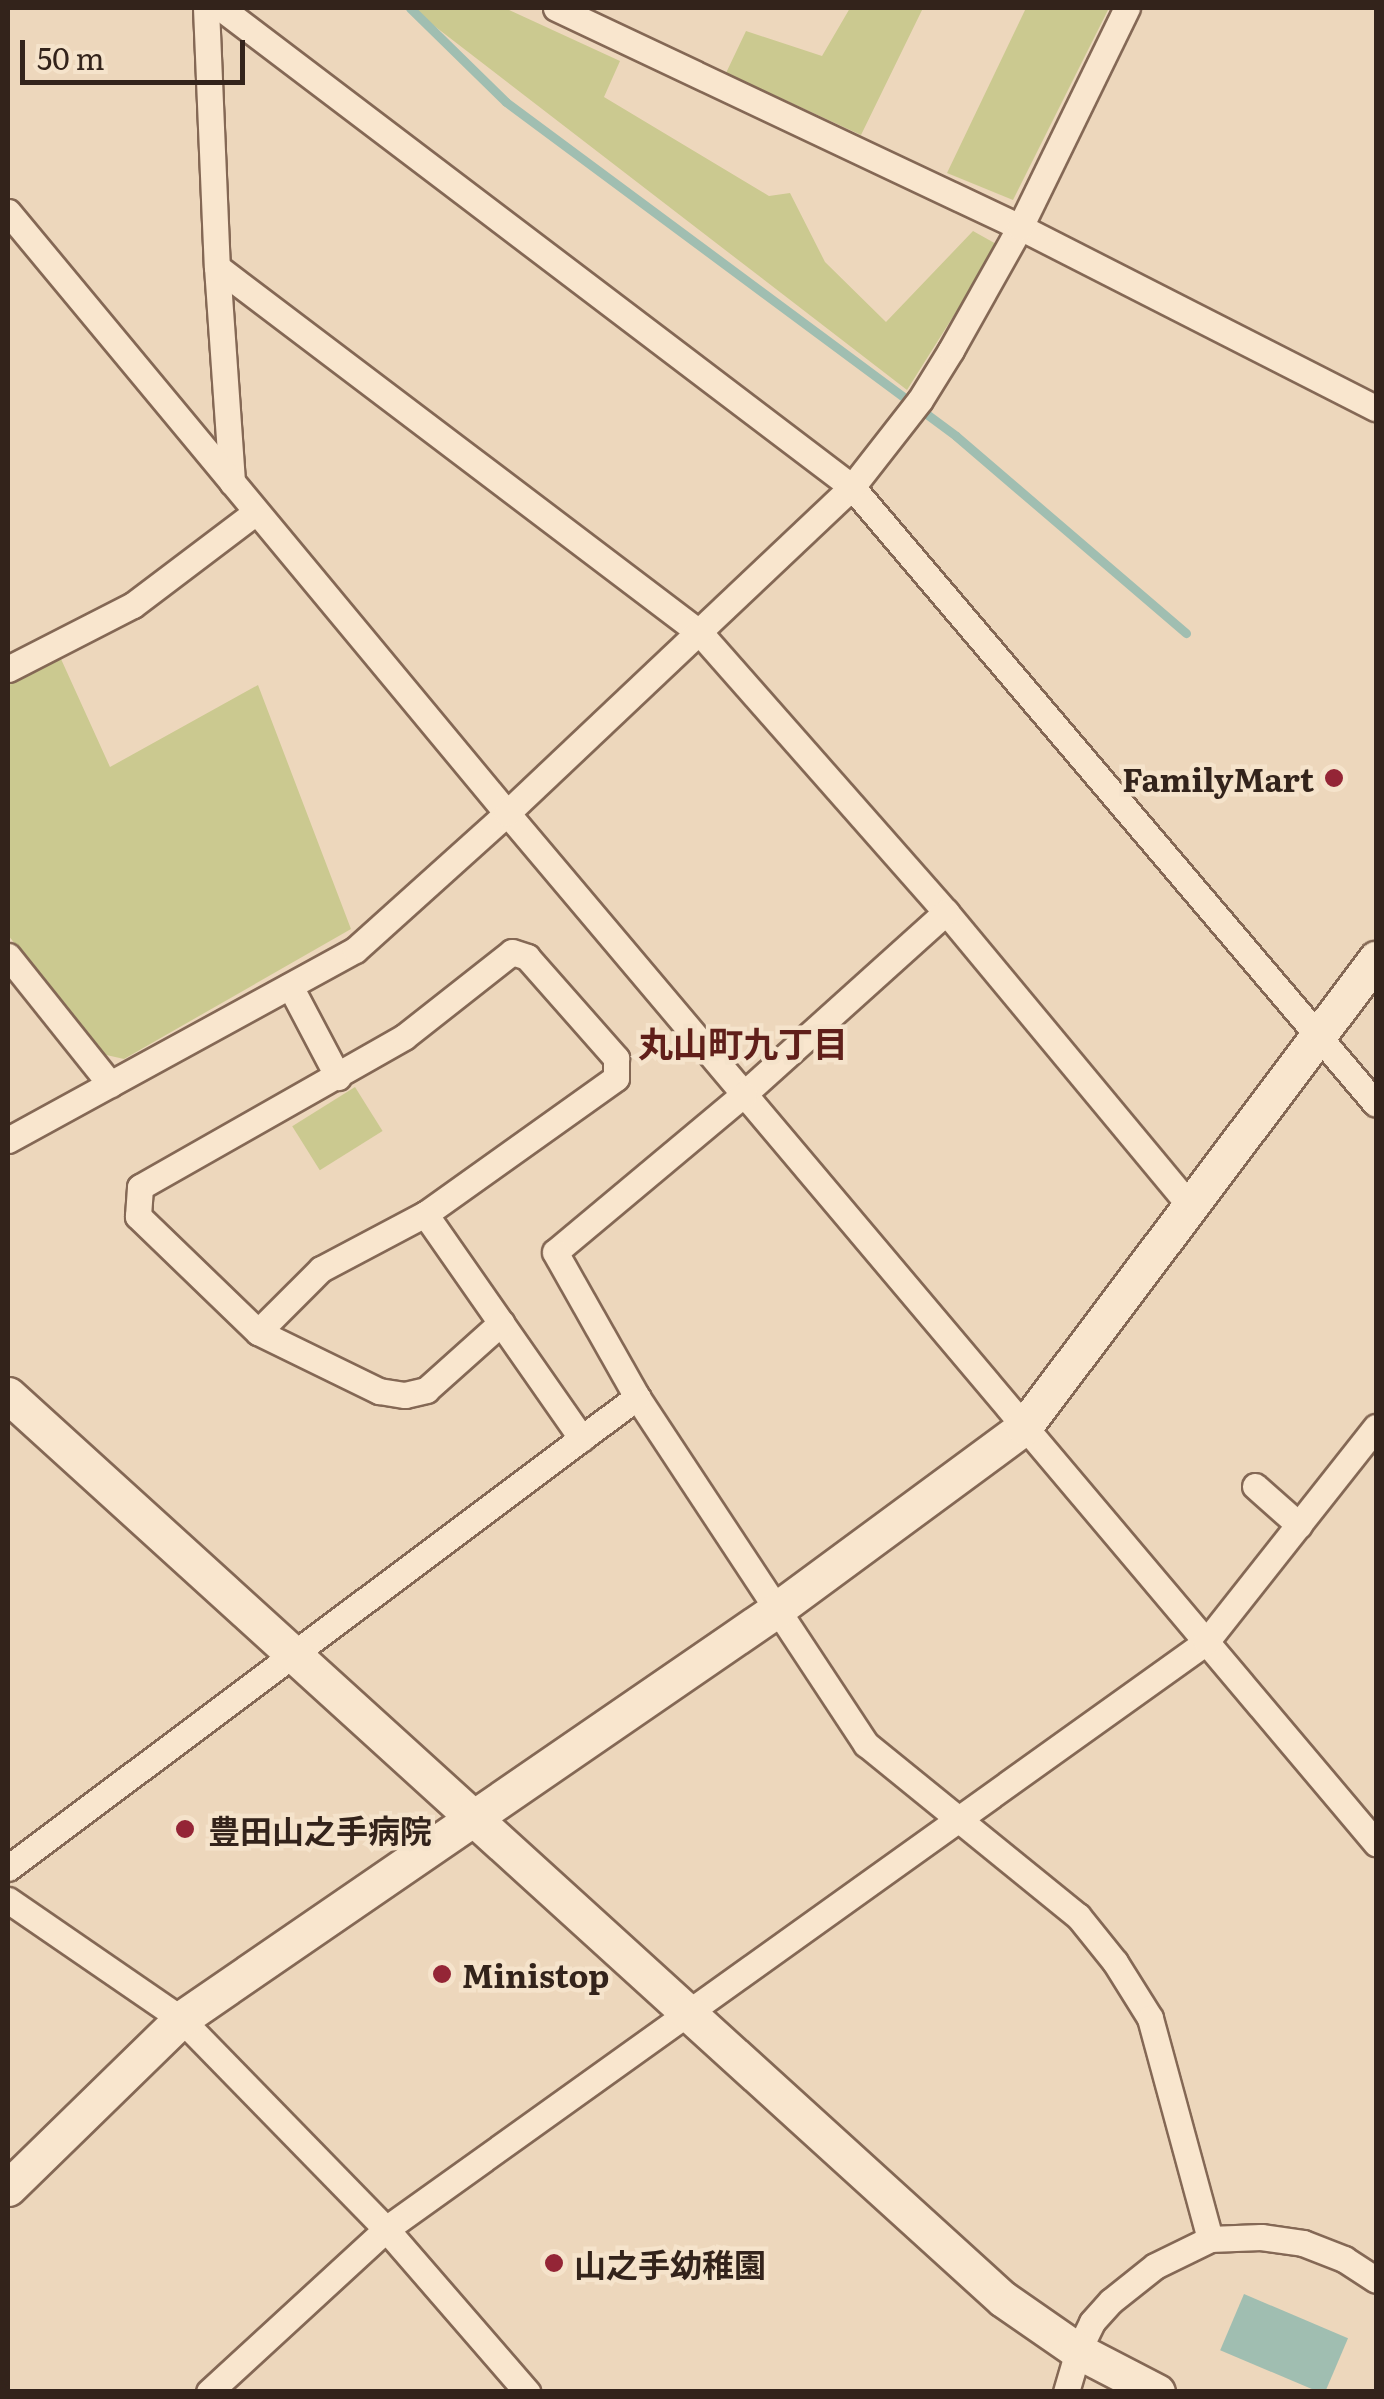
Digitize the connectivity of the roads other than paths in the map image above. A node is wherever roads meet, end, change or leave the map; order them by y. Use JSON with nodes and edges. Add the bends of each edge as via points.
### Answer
{"nodes":[{"id":1,"x":206,"y":8,"type":"edge"},
{"id":2,"x":222,"y":8,"type":"edge"},
{"id":3,"x":556,"y":8,"type":"edge"},
{"id":4,"x":1127,"y":8,"type":"edge"},
{"id":5,"x":8,"y":212,"type":"edge"},
{"id":6,"x":1020,"y":227,"type":"junction"},
{"id":7,"x":216,"y":268,"type":"junction"},
{"id":8,"x":1376,"y":408,"type":"edge"},
{"id":9,"x":232,"y":482,"type":"junction"},
{"id":10,"x":852,"y":487,"type":"junction"},
{"id":11,"x":256,"y":512,"type":"junction"},
{"id":12,"x":700,"y":633,"type":"junction"},
{"id":13,"x":8,"y":668,"type":"edge"},
{"id":14,"x":507,"y":813,"type":"junction"},
{"id":15,"x":946,"y":912,"type":"junction"},
{"id":16,"x":8,"y":956,"type":"edge"},
{"id":17,"x":1376,"y":959,"type":"edge"},
{"id":18,"x":290,"y":986,"type":"junction"},
{"id":19,"x":1318,"y":1036,"type":"junction"},
{"id":20,"x":338,"y":1076,"type":"junction"},
{"id":21,"x":110,"y":1084,"type":"junction"},
{"id":22,"x":744,"y":1094,"type":"junction"},
{"id":23,"x":1376,"y":1104,"type":"edge"},
{"id":24,"x":8,"y":1140,"type":"edge"},
{"id":25,"x":1192,"y":1208,"type":"junction"},
{"id":26,"x":425,"y":1214,"type":"junction"},
{"id":27,"x":501,"y":1322,"type":"junction"},
{"id":28,"x":258,"y":1332,"type":"junction"},
{"id":29,"x":8,"y":1395,"type":"edge"},
{"id":30,"x":637,"y":1397,"type":"junction"},
{"id":31,"x":1024,"y":1427,"type":"junction"},
{"id":32,"x":1376,"y":1427,"type":"edge"},
{"id":33,"x":582,"y":1438,"type":"junction"},
{"id":34,"x":1256,"y":1486,"type":"dead end"},
{"id":35,"x":1299,"y":1525,"type":"junction"},
{"id":36,"x":776,"y":1610,"type":"junction"},
{"id":37,"x":1206,"y":1642,"type":"junction"},
{"id":38,"x":293,"y":1658,"type":"junction"},
{"id":39,"x":957,"y":1818,"type":"junction"},
{"id":40,"x":472,"y":1820,"type":"junction"},
{"id":41,"x":1376,"y":1843,"type":"edge"},
{"id":42,"x":8,"y":1868,"type":"edge"},
{"id":43,"x":8,"y":1900,"type":"edge"},
{"id":44,"x":686,"y":2012,"type":"junction"},
{"id":45,"x":181,"y":2020,"type":"junction"},
{"id":46,"x":8,"y":2188,"type":"edge"},
{"id":47,"x":386,"y":2228,"type":"junction"},
{"id":48,"x":1210,"y":2239,"type":"junction"},
{"id":49,"x":1376,"y":2280,"type":"edge"},
{"id":50,"x":1078,"y":2352,"type":"junction"},
{"id":51,"x":209,"y":2392,"type":"edge"},
{"id":52,"x":527,"y":2392,"type":"edge"},
{"id":53,"x":1066,"y":2392,"type":"edge"},
{"id":54,"x":1157,"y":2392,"type":"edge"}],
"edges":[{"from":1,"to":7,"type":"street"},
{"from":2,"to":10,"type":"street"},
{"from":3,"to":6,"type":"street"},
{"from":4,"to":6,"type":"street"},
{"from":5,"to":9,"type":"street"},
{"from":6,"to":8,"type":"street"},
{"from":6,"to":10,"type":"street","via":[[920,400]]},
{"from":7,"to":9,"type":"street"},
{"from":7,"to":12,"type":"street"},
{"from":9,"to":11,"type":"street"},
{"from":10,"to":12,"type":"street"},
{"from":10,"to":19,"type":"street"},
{"from":11,"to":13,"type":"street","via":[[134,605]]},
{"from":11,"to":14,"type":"street"},
{"from":12,"to":14,"type":"street"},
{"from":12,"to":15,"type":"street"},
{"from":14,"to":18,"type":"street","via":[[355,950]]},
{"from":14,"to":22,"type":"street"},
{"from":15,"to":22,"type":"street"},
{"from":15,"to":25,"type":"street"},
{"from":16,"to":21,"type":"street"},
{"from":17,"to":19,"type":"street"},
{"from":18,"to":20,"type":"street"},
{"from":18,"to":21,"type":"street"},
{"from":19,"to":23,"type":"street"},
{"from":19,"to":25,"type":"street"},
{"from":20,"to":26,"type":"street","via":[[404,1038],[512,952],[527,957],[616,1058],[616,1078]]},
{"from":20,"to":28,"type":"street","via":[[140,1187],[138,1216]]},
{"from":21,"to":24,"type":"street"},
{"from":22,"to":30,"type":"street","via":[[555,1252]]},
{"from":22,"to":31,"type":"street"},
{"from":25,"to":31,"type":"street"},
{"from":26,"to":27,"type":"street"},
{"from":26,"to":28,"type":"street","via":[[321,1269]]},
{"from":27,"to":28,"type":"street","via":[[426,1390],[405,1395],[379,1391]]},
{"from":27,"to":33,"type":"street"},
{"from":29,"to":38,"type":"street"},
{"from":30,"to":33,"type":"street"},
{"from":30,"to":36,"type":"street"},
{"from":31,"to":36,"type":"street"},
{"from":31,"to":37,"type":"street"},
{"from":32,"to":35,"type":"street"},
{"from":33,"to":38,"type":"street"},
{"from":34,"to":35,"type":"street"},
{"from":35,"to":37,"type":"street"},
{"from":36,"to":39,"type":"street","via":[[866,1744]]},
{"from":36,"to":40,"type":"street"},
{"from":37,"to":39,"type":"street"},
{"from":37,"to":41,"type":"street"},
{"from":38,"to":40,"type":"street"},
{"from":38,"to":42,"type":"street"},
{"from":39,"to":44,"type":"street"},
{"from":39,"to":48,"type":"street","via":[[1078,1916],[1150,2018]]},
{"from":40,"to":44,"type":"street"},
{"from":40,"to":45,"type":"street"},
{"from":43,"to":45,"type":"street"},
{"from":44,"to":47,"type":"street"},
{"from":44,"to":50,"type":"street","via":[[1003,2299]]},
{"from":45,"to":46,"type":"street"},
{"from":45,"to":47,"type":"street"},
{"from":47,"to":51,"type":"street"},
{"from":47,"to":52,"type":"street"},
{"from":48,"to":49,"type":"street","via":[[1304,2243]]},
{"from":48,"to":50,"type":"street","via":[[1155,2266],[1111,2301]]},
{"from":50,"to":53,"type":"street"},
{"from":50,"to":54,"type":"street"}]}
